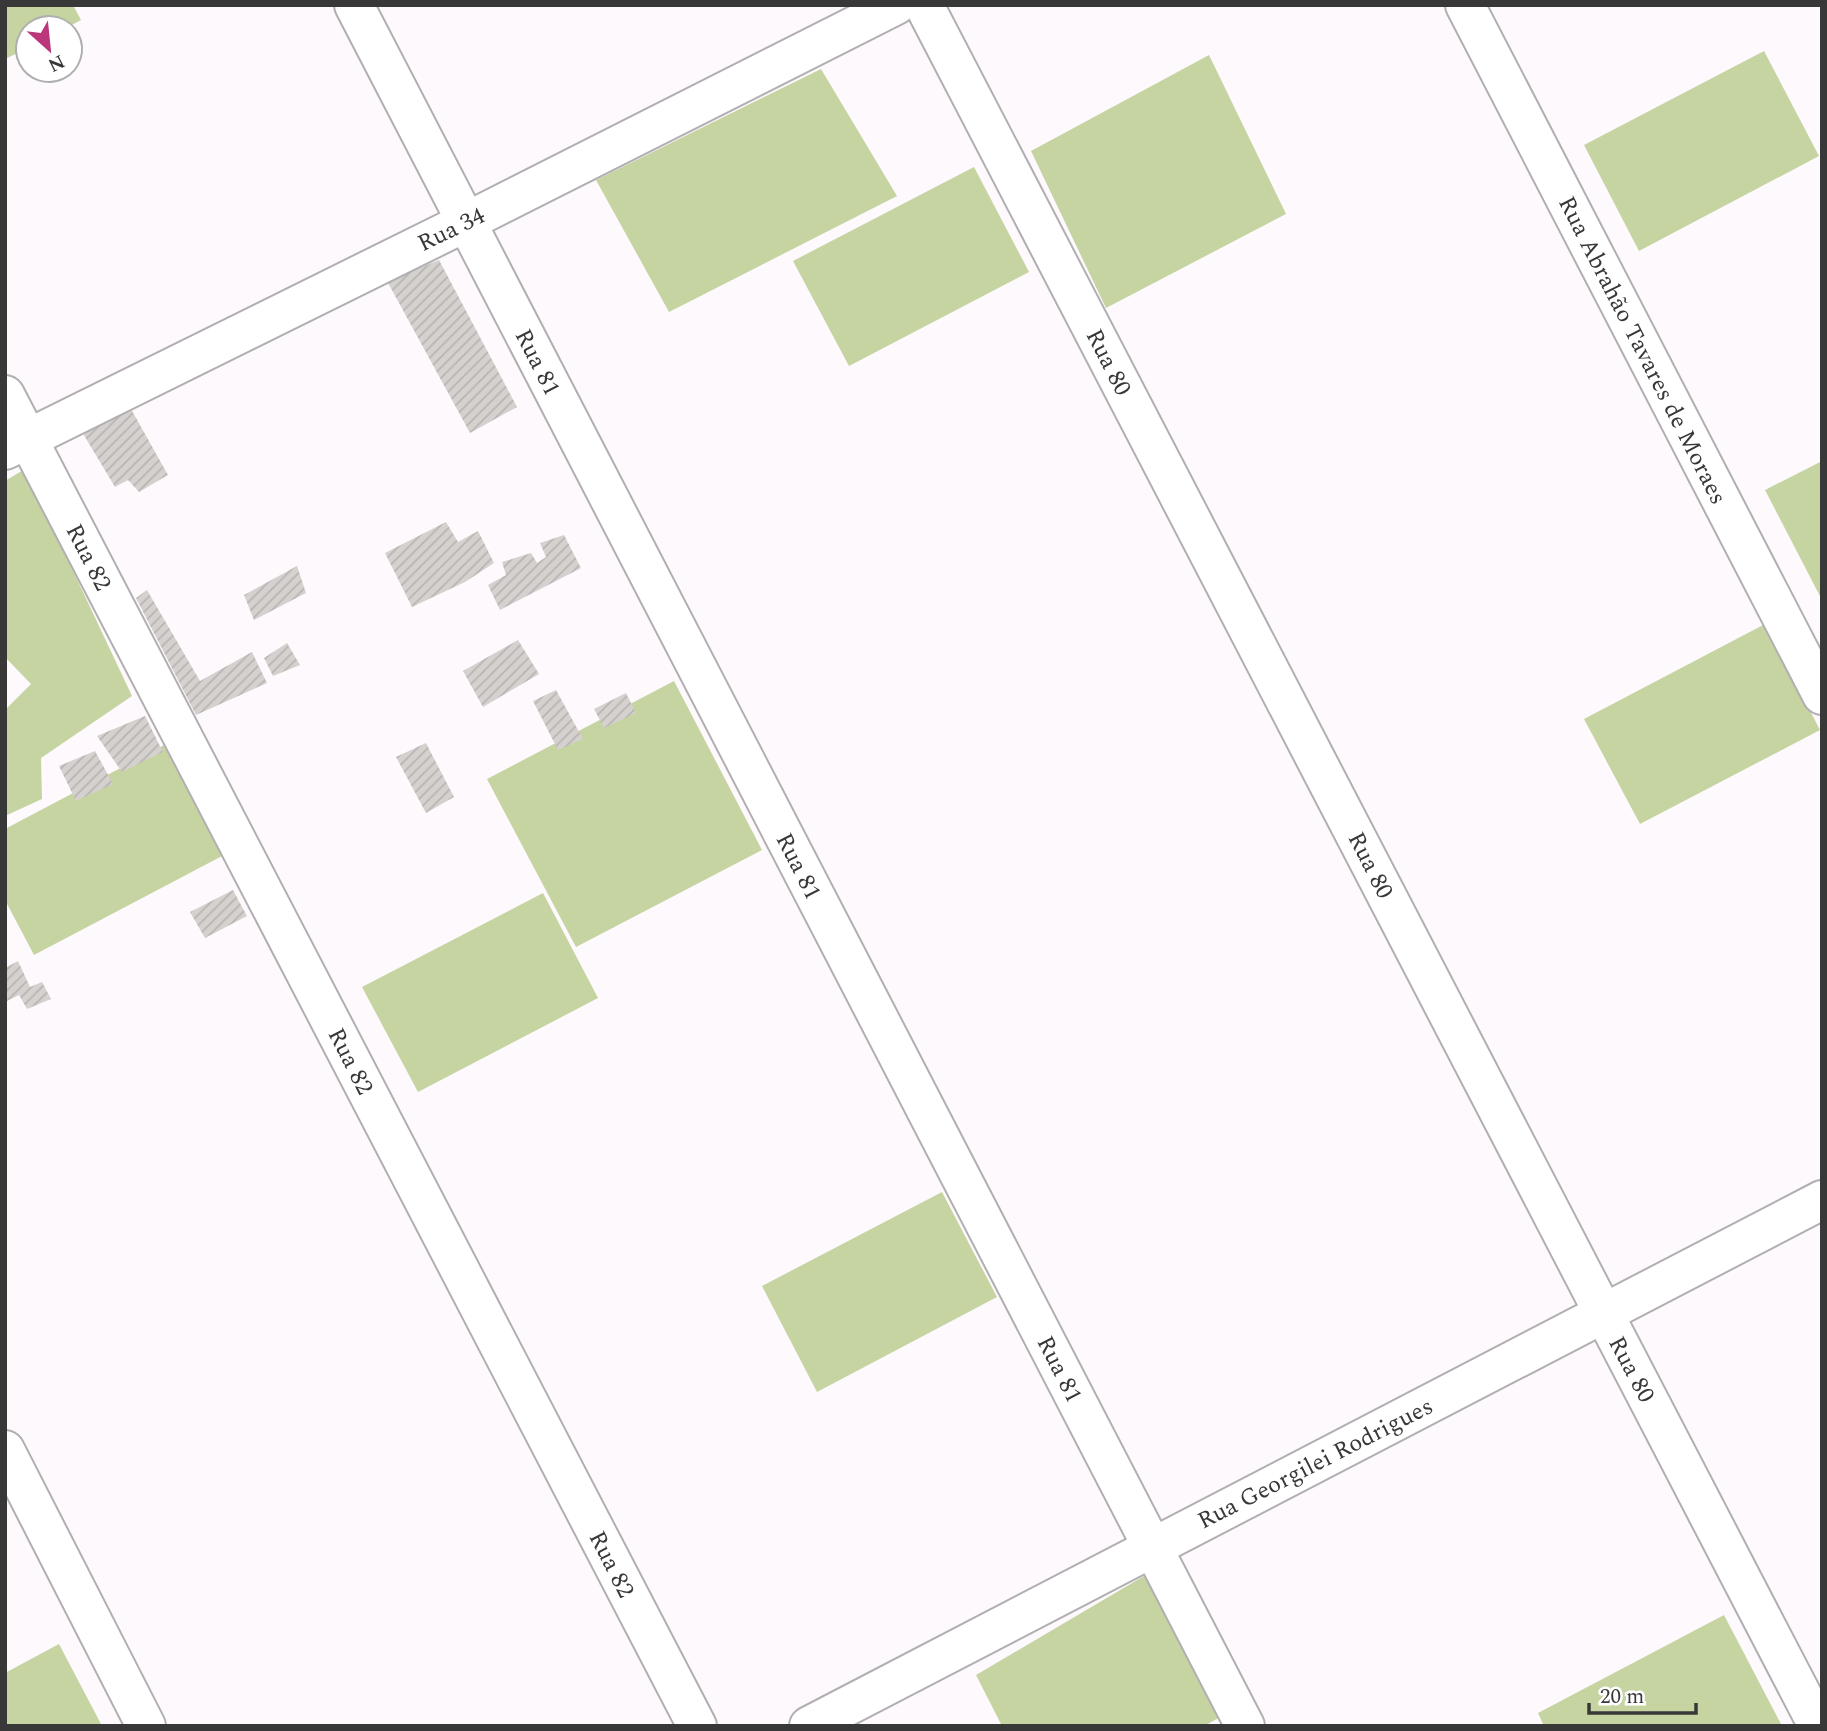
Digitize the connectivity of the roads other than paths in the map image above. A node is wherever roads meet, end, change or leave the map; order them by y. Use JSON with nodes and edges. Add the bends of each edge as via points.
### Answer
{"nodes":[{"id":1,"x":354,"y":5,"type":"edge"},
{"id":2,"x":896,"y":5,"type":"edge"},
{"id":3,"x":924,"y":5,"type":"edge"},
{"id":4,"x":1465,"y":5,"type":"edge"},
{"id":5,"x":466,"y":222,"type":"junction"},
{"id":6,"x":5,"y":396,"type":"edge"},
{"id":7,"x":17,"y":444,"type":"edge"},
{"id":8,"x":1822,"y":695,"type":"edge"},
{"id":9,"x":1822,"y":1200,"type":"edge"},
{"id":10,"x":1603,"y":1313,"type":"junction"},
{"id":11,"x":5,"y":1450,"type":"edge"},
{"id":12,"x":1152,"y":1548,"type":"junction"},
{"id":13,"x":146,"y":1726,"type":"edge"},
{"id":14,"x":696,"y":1726,"type":"edge"},
{"id":15,"x":809,"y":1726,"type":"edge"},
{"id":16,"x":1245,"y":1726,"type":"edge"},
{"id":17,"x":1818,"y":1726,"type":"edge"}],
"edges":[{"from":1,"to":5,"type":"street","name":"Rua 81"},
{"from":2,"to":5,"type":"street","name":"Rua 34"},
{"from":3,"to":10,"type":"street","name":"Rua 80"},
{"from":4,"to":8,"type":"street","name":"Rua Abrahão Tavares de Moraes"},
{"from":5,"to":7,"type":"street","name":"Rua 34"},
{"from":5,"to":12,"type":"street","name":"Rua 81"},
{"from":6,"to":7,"type":"street","name":"Rua 82"},
{"from":7,"to":14,"type":"street","name":"Rua 82"},
{"from":9,"to":10,"type":"street","name":"Rua Georgilei Rodrigues"},
{"from":10,"to":12,"type":"street","name":"Rua Georgilei Rodrigues"},
{"from":10,"to":17,"type":"street","name":"Rua 80"},
{"from":11,"to":13,"type":"street"},
{"from":12,"to":15,"type":"street","name":"Rua Georgilei Rodrigues"},
{"from":12,"to":16,"type":"street","name":"Rua 81"}]}
